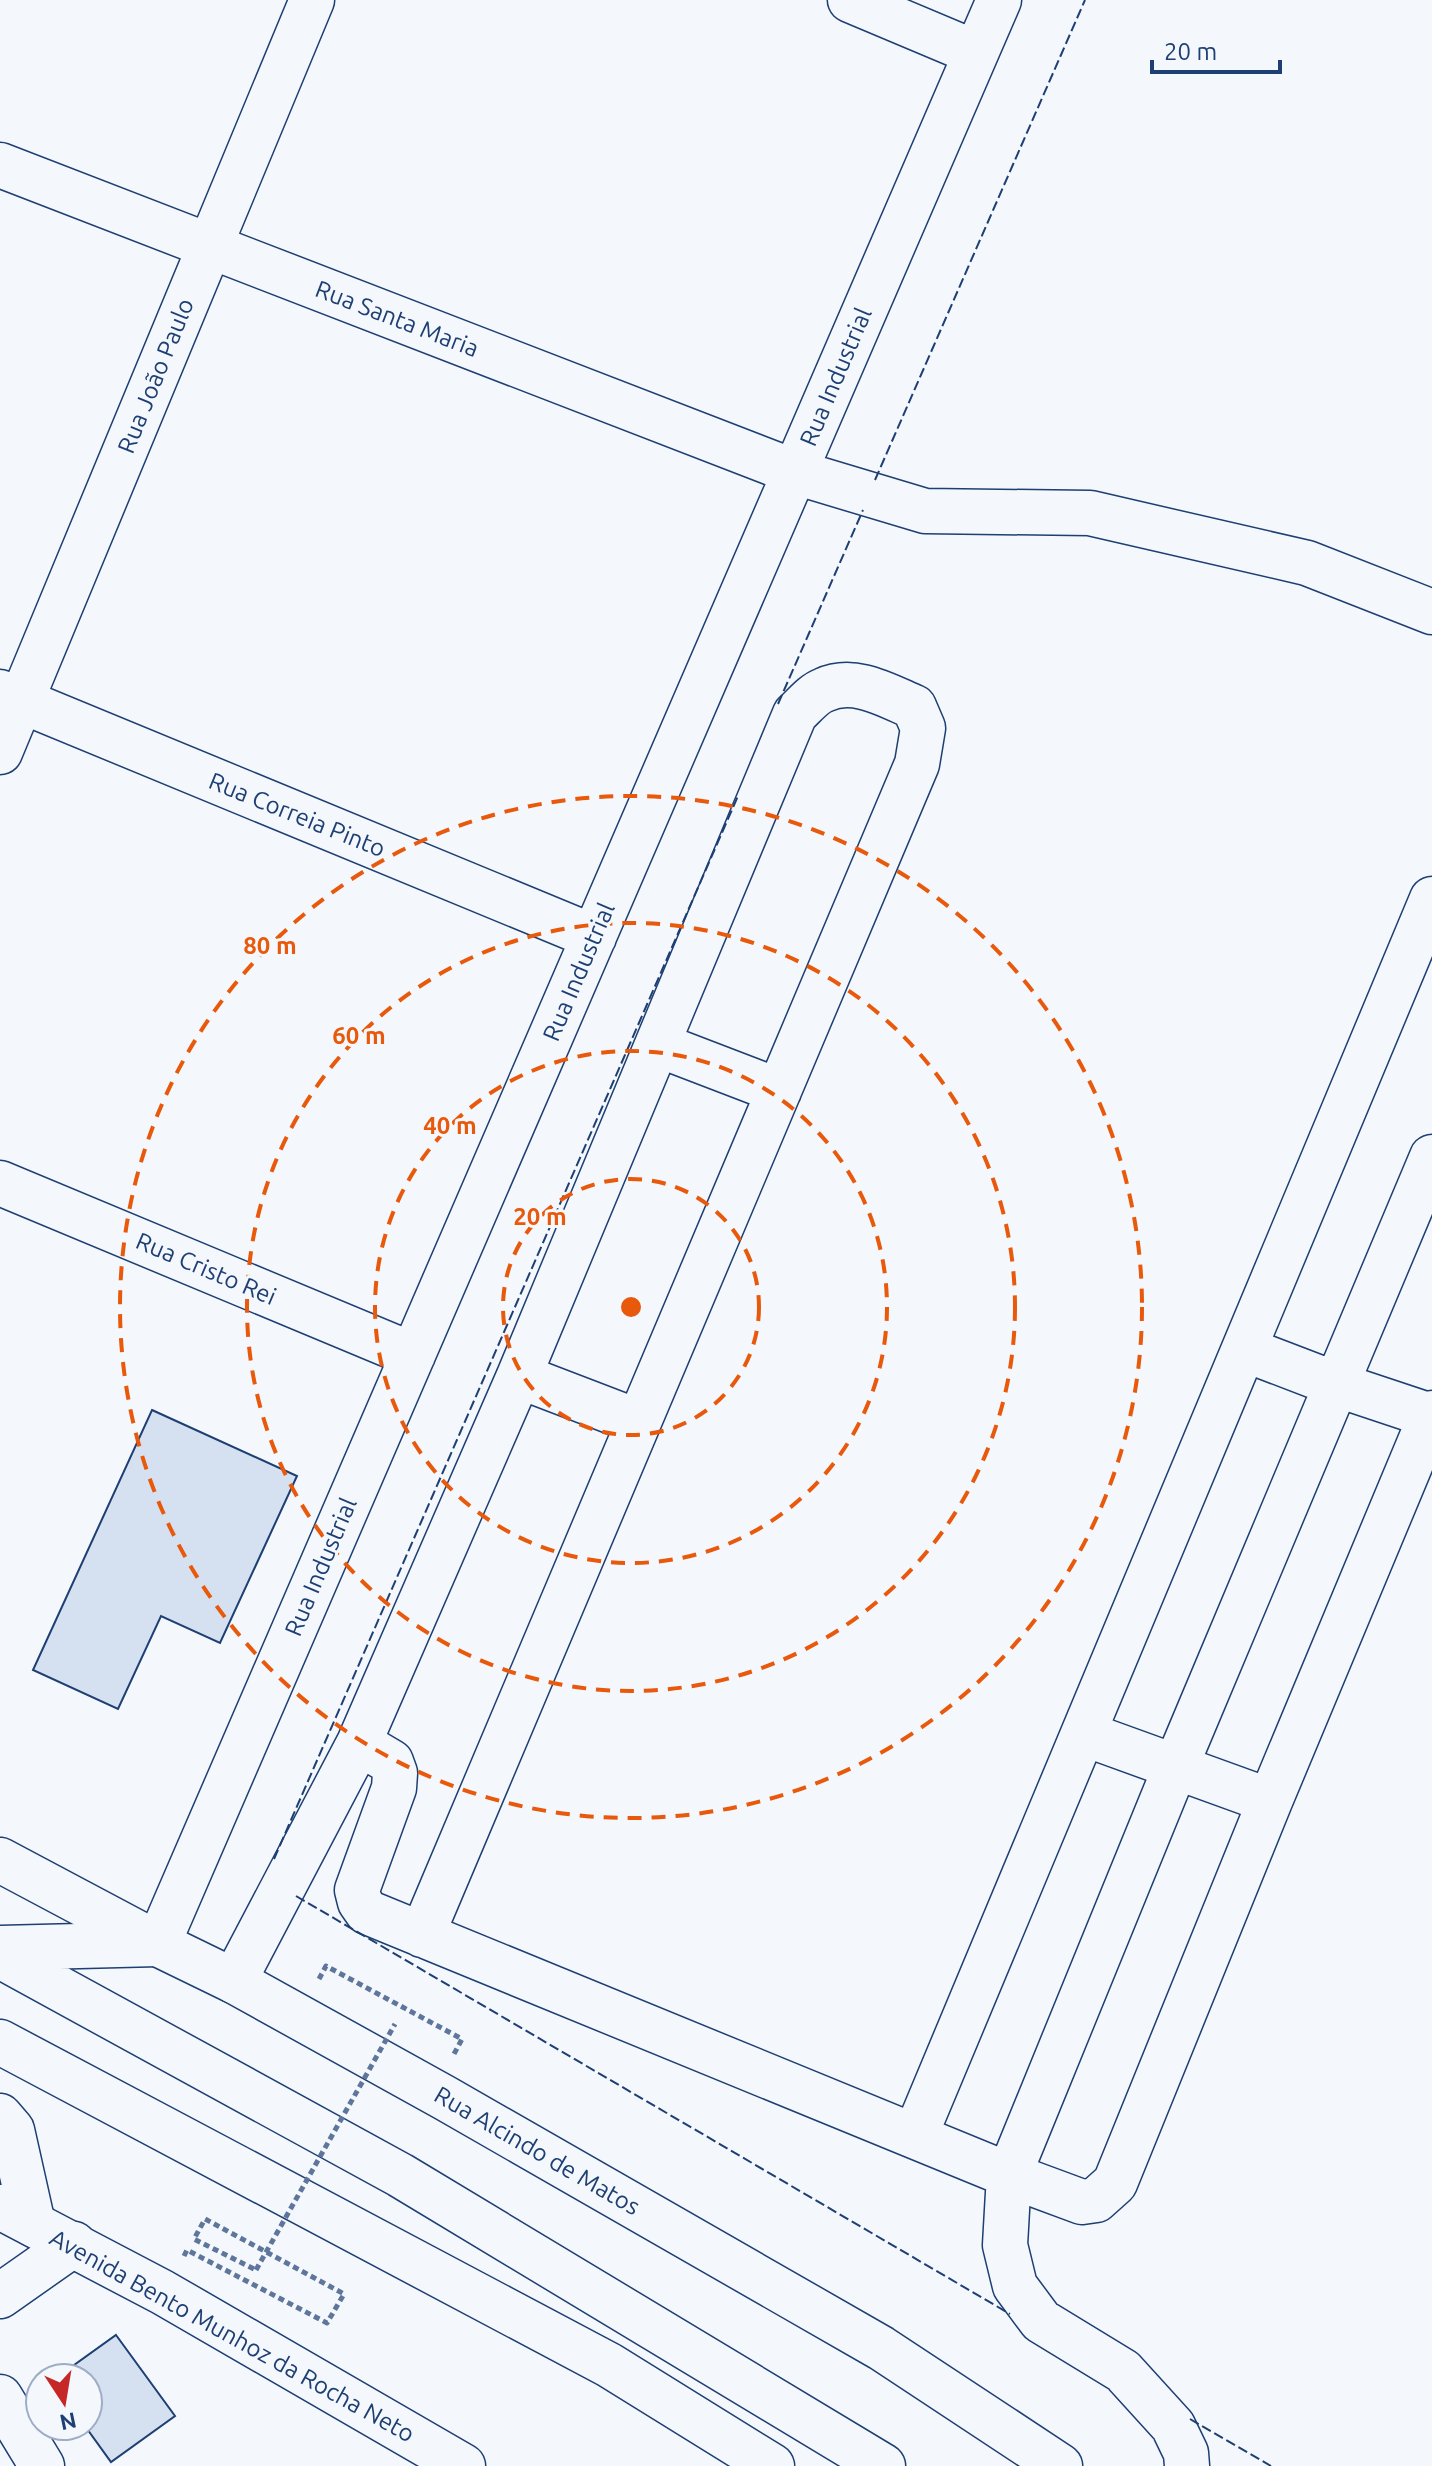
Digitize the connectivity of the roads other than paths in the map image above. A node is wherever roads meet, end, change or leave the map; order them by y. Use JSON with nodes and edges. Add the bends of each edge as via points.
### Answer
{"nodes":[{"id":1,"x":312,"y":0,"type":"edge"},
{"id":2,"x":850,"y":0,"type":"edge"},
{"id":3,"x":999,"y":0,"type":"edge"},
{"id":4,"x":976,"y":53,"type":"junction"},
{"id":5,"x":0,"y":165,"type":"edge"},
{"id":6,"x":209,"y":246,"type":"junction"},
{"id":7,"x":795,"y":472,"type":"junction"},
{"id":8,"x":1432,"y":612,"type":"edge"},
{"id":9,"x":11,"y":696,"type":"edge"},
{"id":10,"x":0,"y":752,"type":"edge"},
{"id":11,"x":1432,"y":899,"type":"edge"},
{"id":12,"x":594,"y":937,"type":"junction"},
{"id":13,"x":659,"y":1045,"type":"junction"},
{"id":14,"x":779,"y":1091,"type":"junction"},
{"id":15,"x":1432,"y":1157,"type":"edge"},
{"id":16,"x":0,"y":1183,"type":"edge"},
{"id":17,"x":1244,"y":1349,"type":"junction"},
{"id":18,"x":413,"y":1355,"type":"junction"},
{"id":19,"x":519,"y":1376,"type":"junction"},
{"id":20,"x":1338,"y":1385,"type":"junction"},
{"id":21,"x":1432,"y":1415,"type":"edge"},
{"id":22,"x":639,"y":1422,"type":"junction"},
{"id":23,"x":1085,"y":1734,"type":"junction"},
{"id":24,"x":359,"y":1743,"type":"junction"},
{"id":25,"x":1176,"y":1766,"type":"junction"},
{"id":26,"x":1270,"y":1801,"type":"junction"},
{"id":27,"x":0,"y":1860,"type":"edge"},
{"id":28,"x":422,"y":1935,"type":"junction"},
{"id":29,"x":158,"y":1944,"type":"junction"},
{"id":30,"x":0,"y":1948,"type":"edge"},
{"id":31,"x":0,"y":1956,"type":"edge"},
{"id":32,"x":234,"y":1981,"type":"junction"},
{"id":33,"x":0,"y":2042,"type":"edge"},
{"id":34,"x":0,"y":2116,"type":"edge"},
{"id":35,"x":915,"y":2136,"type":"junction"},
{"id":36,"x":1009,"y":2175,"type":"junction"},
{"id":37,"x":16,"y":2216,"type":"edge"},
{"id":38,"x":74,"y":2244,"type":"junction"},
{"id":39,"x":0,"y":2296,"type":"edge"},
{"id":40,"x":609,"y":2365,"type":"junction"},
{"id":41,"x":0,"y":2397,"type":"edge"},
{"id":42,"x":42,"y":2466,"type":"edge"},
{"id":43,"x":463,"y":2466,"type":"edge"},
{"id":44,"x":713,"y":2466,"type":"edge"},
{"id":45,"x":772,"y":2466,"type":"edge"},
{"id":46,"x":883,"y":2466,"type":"edge"},
{"id":47,"x":1060,"y":2466,"type":"edge"},
{"id":48,"x":1187,"y":2466,"type":"edge"}],
"edges":[{"from":1,"to":6,"type":"main road","name":"Rua João Paulo"},
{"from":2,"to":4,"type":"main road"},
{"from":3,"to":4,"type":"main road","name":"Rua Industrial"},
{"from":4,"to":7,"type":"main road","name":"Rua Industrial"},
{"from":5,"to":6,"type":"main road","name":"Rua Santa Maria"},
{"from":6,"to":7,"type":"main road","name":"Rua Santa Maria"},
{"from":6,"to":9,"type":"main road","name":"Rua João Paulo"},
{"from":7,"to":8,"type":"main road","name":"Rua Santa Maria","via":[[925,511],[1090,513],[1307,563]]},
{"from":7,"to":12,"type":"main road","name":"Rua Industrial"},
{"from":9,"to":10,"type":"main road","name":"Rua João Paulo"},
{"from":9,"to":12,"type":"main road","name":"Rua Correia Pinto"},
{"from":11,"to":17,"type":"main road"},
{"from":12,"to":18,"type":"main road","name":"Rua Industrial"},
{"from":13,"to":14,"type":"main road"},
{"from":13,"to":14,"type":"main road","via":[[795,714],[822,690],[852,684],[889,696],[914,707],[923,728],[917,764]]},
{"from":13,"to":19,"type":"main road"},
{"from":14,"to":22,"type":"main road"},
{"from":15,"to":20,"type":"main road"},
{"from":16,"to":18,"type":"main road","name":"Rua Cristo Rei"},
{"from":17,"to":20,"type":"main road"},
{"from":17,"to":23,"type":"main road"},
{"from":18,"to":29,"type":"main road","name":"Rua Industrial"},
{"from":19,"to":22,"type":"main road"},
{"from":19,"to":24,"type":"main road"},
{"from":20,"to":21,"type":"main road"},
{"from":20,"to":25,"type":"main road"},
{"from":21,"to":26,"type":"main road"},
{"from":22,"to":28,"type":"main road"},
{"from":23,"to":25,"type":"main road"},
{"from":23,"to":35,"type":"main road"},
{"from":24,"to":28,"type":"main road","via":[[391,1762],[395,1773],[357,1890],[360,1902],[367,1912]]},
{"from":24,"to":32,"type":"main road"},
{"from":25,"to":26,"type":"main road"},
{"from":25,"to":36,"type":"main road"},
{"from":26,"to":36,"type":"main road","via":[[1115,2183],[1096,2200],[1082,2202]]},
{"from":27,"to":29,"type":"main road","name":"Rua Alcindo de Matos"},
{"from":28,"to":35,"type":"main road"},
{"from":29,"to":30,"type":"main road"},
{"from":29,"to":32,"type":"main road","name":"Rua Alcindo de Matos"},
{"from":31,"to":46,"type":"main road","via":[[400,2175]]},
{"from":32,"to":47,"type":"main road","name":"Rua Alcindo de Matos","via":[[868,2340]]},
{"from":33,"to":40,"type":"main road"},
{"from":34,"to":37,"type":"main road","via":[[12,2130]]},
{"from":35,"to":36,"type":"main road"},
{"from":36,"to":48,"type":"main road","via":[[1005,2245],[1015,2286],[1041,2321],[1123,2371],[1173,2426]]},
{"from":37,"to":38,"type":"main road","name":"Avenida Bento Munhoz da Rocha Neto"},
{"from":38,"to":39,"type":"main road"},
{"from":38,"to":43,"type":"main road","name":"Avenida Bento Munhoz da Rocha Neto"},
{"from":40,"to":44,"type":"main road"},
{"from":40,"to":45,"type":"main road"},
{"from":41,"to":42,"type":"main road"}]}
